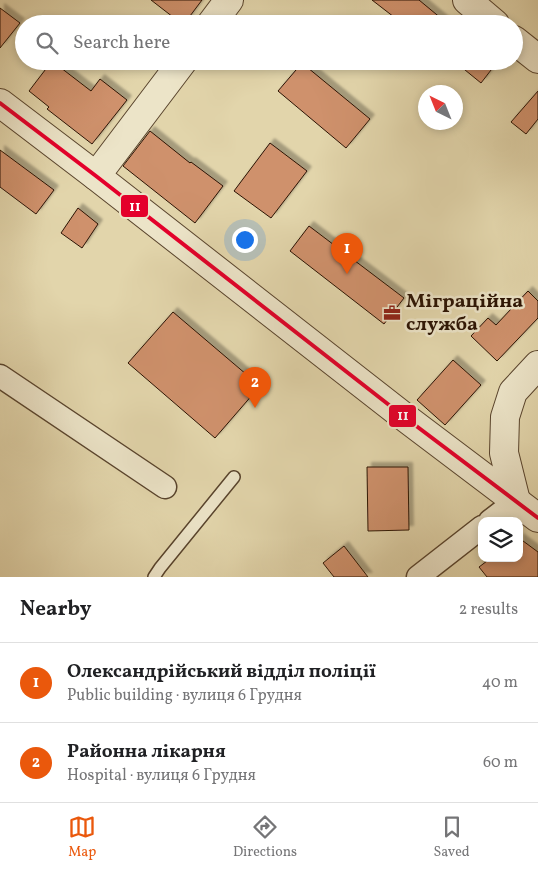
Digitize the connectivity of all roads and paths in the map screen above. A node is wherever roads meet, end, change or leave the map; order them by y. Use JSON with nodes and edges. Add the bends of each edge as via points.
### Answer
{"nodes":[{"id":1,"x":229,"y":0,"type":"edge"},
{"id":2,"x":467,"y":0,"type":"edge"},
{"id":3,"x":218,"y":15,"type":"edge"},
{"id":4,"x":484,"y":15,"type":"edge"},
{"id":5,"x":523,"y":47,"type":"edge"},
{"id":6,"x":538,"y":59,"type":"edge"},
{"id":7,"x":176,"y":70,"type":"edge"},
{"id":8,"x":0,"y":103,"type":"edge"},
{"id":9,"x":96,"y":176,"type":"junction"},
{"id":10,"x":538,"y":365,"type":"edge"},
{"id":11,"x":0,"y":376,"type":"edge"},
{"id":12,"x":234,"y":478,"type":"dead end"},
{"id":13,"x":165,"y":487,"type":"dead end"},
{"id":14,"x":516,"y":501,"type":"junction"},
{"id":15,"x":495,"y":517,"type":"edge"},
{"id":16,"x":538,"y":518,"type":"edge"},
{"id":17,"x":478,"y":530,"type":"edge"},
{"id":18,"x":154,"y":577,"type":"edge"},
{"id":19,"x":418,"y":577,"type":"edge"}],
"edges":[{"from":1,"to":3,"type":"street"},
{"from":2,"to":4,"type":"street"},
{"from":5,"to":6,"type":"street"},
{"from":7,"to":9,"type":"street"},
{"from":8,"to":9,"type":"street"},
{"from":9,"to":14,"type":"street"},
{"from":10,"to":14,"type":"street","via":[[513,392],[504,417],[504,453]]},
{"from":11,"to":13,"type":"street"},
{"from":12,"to":18,"type":"lane"},
{"from":14,"to":15,"type":"street"},
{"from":14,"to":16,"type":"street"},
{"from":17,"to":19,"type":"street"}]}
